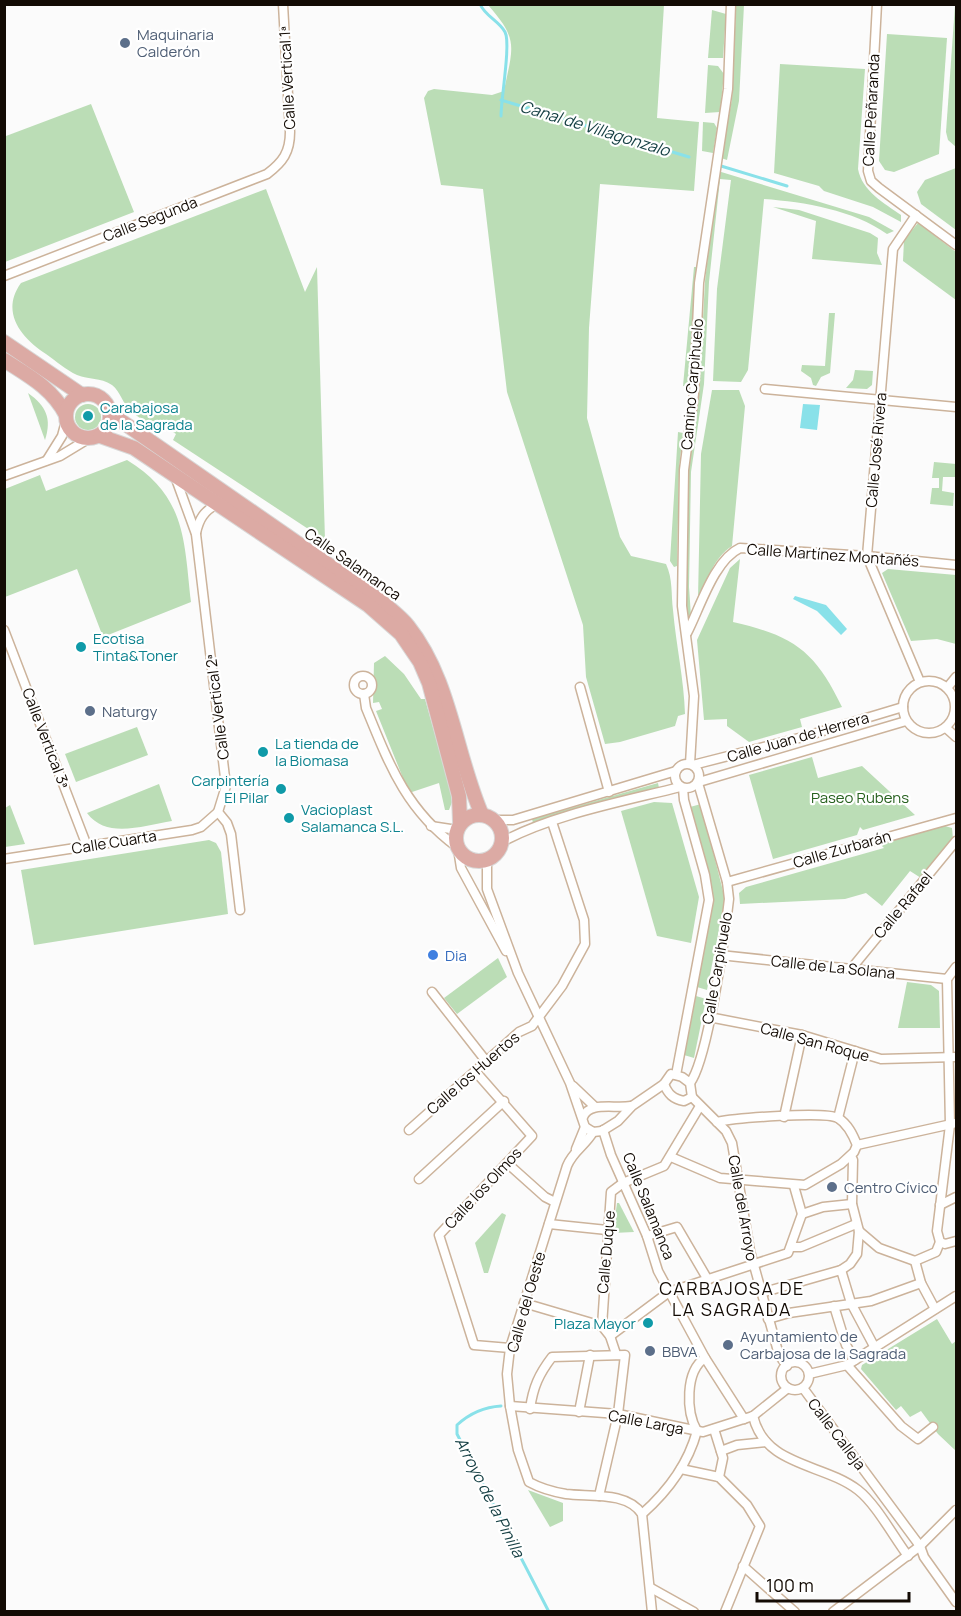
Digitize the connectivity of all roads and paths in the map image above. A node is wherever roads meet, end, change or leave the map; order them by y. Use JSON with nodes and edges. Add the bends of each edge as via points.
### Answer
{"nodes":[{"id":1,"x":283,"y":4,"type":"edge"},
{"id":2,"x":731,"y":4,"type":"edge"},
{"id":3,"x":877,"y":4,"type":"edge"},
{"id":4,"x":288,"y":152,"type":"joint"},
{"id":5,"x":916,"y":215,"type":"junction"},
{"id":6,"x":957,"y":245,"type":"edge"},
{"id":7,"x":5,"y":276,"type":"edge"},
{"id":8,"x":4,"y":342,"type":"edge"},
{"id":9,"x":4,"y":360,"type":"edge"},
{"id":10,"x":765,"y":389,"type":"dead end"},
{"id":11,"x":82,"y":395,"type":"junction"},
{"id":12,"x":881,"y":400,"type":"junction"},
{"id":13,"x":957,"y":407,"type":"edge"},
{"id":14,"x":111,"y":414,"type":"junction"},
{"id":15,"x":66,"y":418,"type":"junction"},
{"id":16,"x":94,"y":437,"type":"junction"},
{"id":17,"x":47,"y":460,"type":"junction"},
{"id":18,"x":4,"y":476,"type":"edge"},
{"id":19,"x":175,"y":476,"type":"junction"},
{"id":20,"x":217,"y":504,"type":"junction"},
{"id":21,"x":196,"y":534,"type":"junction"},
{"id":22,"x":867,"y":555,"type":"junction"},
{"id":23,"x":316,"y":565,"type":"junction"},
{"id":24,"x":957,"y":565,"type":"edge"},
{"id":25,"x":368,"y":599,"type":"junction"},
{"id":26,"x":4,"y":630,"type":"edge"},
{"id":27,"x":687,"y":634,"type":"junction"},
{"id":28,"x":957,"y":677,"type":"edge"},
{"id":29,"x":920,"y":682,"type":"junction"},
{"id":30,"x":580,"y":687,"type":"dead end"},
{"id":31,"x":947,"y":688,"type":"junction"},
{"id":32,"x":364,"y":694,"type":"dead end"},
{"id":33,"x":903,"y":707,"type":"junction"},
{"id":34,"x":955,"y":718,"type":"edge"},
{"id":35,"x":906,"y":721,"type":"junction"},
{"id":36,"x":946,"y":728,"type":"junction"},
{"id":37,"x":957,"y":737,"type":"edge"},
{"id":38,"x":692,"y":764,"type":"junction"},
{"id":39,"x":676,"y":771,"type":"junction"},
{"id":40,"x":698,"y":782,"type":"junction"},
{"id":41,"x":682,"y":787,"type":"junction"},
{"id":42,"x":609,"y":792,"type":"junction"},
{"id":43,"x":218,"y":812,"type":"junction"},
{"id":44,"x":488,"y":817,"type":"junction"},
{"id":45,"x":957,"y":818,"type":"edge"},
{"id":46,"x":552,"y":822,"type":"junction"},
{"id":47,"x":431,"y":826,"type":"junction"},
{"id":48,"x":458,"y":826,"type":"junction"},
{"id":49,"x":957,"y":841,"type":"edge"},
{"id":50,"x":502,"y":842,"type":"junction"},
{"id":51,"x":87,"y":846,"type":"junction"},
{"id":52,"x":457,"y":848,"type":"junction"},
{"id":53,"x":4,"y":859,"type":"edge"},
{"id":54,"x":487,"y":860,"type":"junction"},
{"id":55,"x":727,"y":882,"type":"junction"},
{"id":56,"x":240,"y":910,"type":"dead end"},
{"id":57,"x":720,"y":956,"type":"junction"},
{"id":58,"x":957,"y":967,"type":"edge"},
{"id":59,"x":850,"y":969,"type":"junction"},
{"id":60,"x":518,"y":973,"type":"junction"},
{"id":61,"x":947,"y":979,"type":"junction"},
{"id":62,"x":432,"y":992,"type":"dead end"},
{"id":63,"x":537,"y":1017,"type":"junction"},
{"id":64,"x":710,"y":1017,"type":"junction"},
{"id":65,"x":802,"y":1035,"type":"junction"},
{"id":66,"x":855,"y":1051,"type":"junction"},
{"id":67,"x":953,"y":1057,"type":"edge"},
{"id":68,"x":486,"y":1061,"type":"junction"},
{"id":69,"x":475,"y":1071,"type":"junction"},
{"id":70,"x":676,"y":1075,"type":"junction"},
{"id":71,"x":570,"y":1083,"type":"junction"},
{"id":72,"x":664,"y":1083,"type":"junction"},
{"id":73,"x":690,"y":1083,"type":"junction"},
{"id":74,"x":692,"y":1097,"type":"junction"},
{"id":75,"x":504,"y":1101,"type":"junction"},
{"id":76,"x":594,"y":1106,"type":"junction"},
{"id":77,"x":632,"y":1106,"type":"junction"},
{"id":78,"x":700,"y":1106,"type":"junction"},
{"id":79,"x":604,"y":1108,"type":"junction"},
{"id":80,"x":583,"y":1117,"type":"junction"},
{"id":81,"x":784,"y":1117,"type":"junction"},
{"id":82,"x":838,"y":1118,"type":"junction"},
{"id":83,"x":717,"y":1122,"type":"junction"},
{"id":84,"x":953,"y":1124,"type":"edge"},
{"id":85,"x":605,"y":1128,"type":"junction"},
{"id":86,"x":589,"y":1129,"type":"junction"},
{"id":87,"x":409,"y":1130,"type":"dead end"},
{"id":88,"x":857,"y":1144,"type":"junction"},
{"id":89,"x":670,"y":1156,"type":"junction"},
{"id":90,"x":851,"y":1156,"type":"junction"},
{"id":91,"x":507,"y":1162,"type":"junction"},
{"id":92,"x":419,"y":1179,"type":"dead end"},
{"id":93,"x":738,"y":1180,"type":"junction"},
{"id":94,"x":622,"y":1184,"type":"junction"},
{"id":95,"x":794,"y":1186,"type":"junction"},
{"id":96,"x":957,"y":1197,"type":"edge"},
{"id":97,"x":555,"y":1202,"type":"junction"},
{"id":98,"x":852,"y":1204,"type":"junction"},
{"id":99,"x":940,"y":1205,"type":"junction"},
{"id":100,"x":802,"y":1214,"type":"junction"},
{"id":101,"x":549,"y":1224,"type":"junction"},
{"id":102,"x":857,"y":1228,"type":"junction"},
{"id":103,"x":607,"y":1230,"type":"junction"},
{"id":104,"x":647,"y":1236,"type":"junction"},
{"id":105,"x":940,"y":1242,"type":"junction"},
{"id":106,"x":955,"y":1243,"type":"edge"},
{"id":107,"x":791,"y":1247,"type":"junction"},
{"id":108,"x":915,"y":1262,"type":"junction"},
{"id":109,"x":753,"y":1266,"type":"junction"},
{"id":110,"x":842,"y":1270,"type":"junction"},
{"id":111,"x":708,"y":1280,"type":"junction"},
{"id":112,"x":921,"y":1283,"type":"junction"},
{"id":113,"x":669,"y":1292,"type":"junction"},
{"id":114,"x":761,"y":1293,"type":"junction"},
{"id":115,"x":957,"y":1296,"type":"edge"},
{"id":116,"x":524,"y":1303,"type":"junction"},
{"id":117,"x":851,"y":1303,"type":"junction"},
{"id":118,"x":834,"y":1306,"type":"junction"},
{"id":119,"x":935,"y":1309,"type":"junction"},
{"id":120,"x":768,"y":1319,"type":"junction"},
{"id":121,"x":602,"y":1326,"type":"junction"},
{"id":122,"x":610,"y":1336,"type":"junction"},
{"id":123,"x":510,"y":1348,"type":"junction"},
{"id":124,"x":875,"y":1348,"type":"junction"},
{"id":125,"x":620,"y":1354,"type":"junction"},
{"id":126,"x":590,"y":1355,"type":"junction"},
{"id":127,"x":705,"y":1358,"type":"junction"},
{"id":128,"x":851,"y":1362,"type":"junction"},
{"id":129,"x":787,"y":1366,"type":"junction"},
{"id":130,"x":809,"y":1374,"type":"junction"},
{"id":131,"x":788,"y":1388,"type":"junction"},
{"id":132,"x":803,"y":1388,"type":"junction"},
{"id":133,"x":510,"y":1406,"type":"junction"},
{"id":134,"x":530,"y":1409,"type":"junction"},
{"id":135,"x":579,"y":1412,"type":"junction"},
{"id":136,"x":618,"y":1414,"type":"junction"},
{"id":137,"x":749,"y":1418,"type":"junction"},
{"id":138,"x":933,"y":1427,"type":"dead end"},
{"id":139,"x":714,"y":1429,"type":"junction"},
{"id":140,"x":697,"y":1431,"type":"junction"},
{"id":141,"x":766,"y":1442,"type":"junction"},
{"id":142,"x":722,"y":1451,"type":"junction"},
{"id":143,"x":681,"y":1469,"type":"junction"},
{"id":144,"x":871,"y":1479,"type":"junction"},
{"id":145,"x":722,"y":1480,"type":"junction"},
{"id":146,"x":858,"y":1490,"type":"junction"},
{"id":147,"x":599,"y":1496,"type":"junction"},
{"id":148,"x":957,"y":1510,"type":"edge"},
{"id":149,"x":642,"y":1514,"type":"junction"},
{"id":150,"x":920,"y":1546,"type":"junction"},
{"id":151,"x":908,"y":1556,"type":"junction"},
{"id":152,"x":743,"y":1566,"type":"junction"},
{"id":153,"x":651,"y":1588,"type":"junction"},
{"id":154,"x":957,"y":1602,"type":"edge"},
{"id":155,"x":652,"y":1611,"type":"edge"},
{"id":156,"x":694,"y":1611,"type":"edge"},
{"id":157,"x":725,"y":1611,"type":"edge"},
{"id":158,"x":795,"y":1611,"type":"edge"},
{"id":159,"x":833,"y":1611,"type":"edge"}],
"edges":[{"from":1,"to":4,"type":"street","name":"Calle Vertical 1ª"},
{"from":2,"to":27,"type":"street","name":"Camino Carpihuelo","via":[[728,89],[699,282],[694,394],[684,470],[682,606]]},
{"from":3,"to":5,"type":"street","name":"Calle Peñaranda","via":[[868,171],[871,181]]},
{"from":4,"to":7,"type":"street","name":"Calle Segunda","via":[[267,174]]},
{"from":5,"to":6,"type":"street","name":"Calle Peñaranda"},
{"from":5,"to":12,"type":"street","name":"Calle José Rivera","via":[[893,249]]},
{"from":8,"to":11,"type":"main road"},
{"from":9,"to":15,"type":"main road","via":[[49,390]]},
{"from":10,"to":12,"type":"street"},
{"from":11,"to":14,"type":"main road","via":[[101,398]]},
{"from":11,"to":15,"type":"main road","via":[[73,400]]},
{"from":12,"to":13,"type":"street"},
{"from":12,"to":22,"type":"street","name":"Calle José Rivera"},
{"from":14,"to":16,"type":"main road","via":[[107,429]]},
{"from":14,"to":23,"type":"main road","name":"Calle Salamanca"},
{"from":15,"to":16,"type":"main road","via":[[76,435]]},
{"from":15,"to":17,"type":"street","via":[[62,436]]},
{"from":16,"to":17,"type":"street"},
{"from":16,"to":19,"type":"main road","name":"Calle Salamanca","via":[[134,448]]},
{"from":17,"to":18,"type":"street"},
{"from":19,"to":20,"type":"main road","name":"Calle Salamanca"},
{"from":19,"to":21,"type":"street","name":"Calle Vertical 2ª"},
{"from":20,"to":21,"type":"street","via":[[199,521]]},
{"from":20,"to":23,"type":"main road","name":"Calle Salamanca"},
{"from":21,"to":43,"type":"street","name":"Calle Vertical 2ª","via":[[226,786]]},
{"from":22,"to":24,"type":"street","name":"Calle Martínez Montañés"},
{"from":22,"to":27,"type":"street","name":"Calle Martínez Montañés","via":[[740,548],[720,563]]},
{"from":22,"to":29,"type":"street","name":"Calle José Rivera"},
{"from":23,"to":25,"type":"main road","name":"Calle Salamanca"},
{"from":25,"to":44,"type":"main road","name":"Calle Salamanca","via":[[407,624],[427,654],[439,679],[472,792]]},
{"from":25,"to":48,"type":"main road","name":"Calle Salamanca","via":[[401,634],[429,683],[459,796]]},
{"from":26,"to":51,"type":"street","name":"Calle Vertical 3ª"},
{"from":27,"to":38,"type":"street","name":"Camino Carpihuelo","via":[[694,696]]},
{"from":28,"to":31,"type":"street"},
{"from":29,"to":31,"type":"street","via":[[939,683]]},
{"from":29,"to":33,"type":"street","via":[[910,689]]},
{"from":30,"to":42,"type":"street"},
{"from":31,"to":34,"type":"street","via":[[956,706]]},
{"from":32,"to":47,"type":"street","via":[[366,708],[402,789]]},
{"from":33,"to":35,"type":"street"},
{"from":33,"to":38,"type":"street","name":"Calle Juan de Herrera"},
{"from":34,"to":36,"type":"street"},
{"from":35,"to":36,"type":"street","via":[[925,734]]},
{"from":35,"to":40,"type":"street","name":"Calle Juan de Herrera"},
{"from":36,"to":37,"type":"street"},
{"from":38,"to":39,"type":"street","via":[[684,764]]},
{"from":38,"to":40,"type":"street","via":[[699,772]]},
{"from":39,"to":41,"type":"street","via":[[676,782]]},
{"from":39,"to":42,"type":"street"},
{"from":40,"to":41,"type":"street","via":[[689,789]]},
{"from":40,"to":55,"type":"street","name":"Calle Carpihuelo"},
{"from":41,"to":46,"type":"street"},
{"from":41,"to":70,"type":"street","name":"Calle Carpihuelo","via":[[709,900]]},
{"from":42,"to":44,"type":"street","via":[[513,820]]},
{"from":43,"to":51,"type":"street","name":"Calle Cuarta","via":[[201,827]]},
{"from":43,"to":56,"type":"street","via":[[231,834]]},
{"from":44,"to":48,"type":"main road","via":[[471,816]]},
{"from":44,"to":50,"type":"main road","via":[[501,830]]},
{"from":45,"to":55,"type":"street","name":"Calle Zurbarán"},
{"from":46,"to":50,"type":"street"},
{"from":46,"to":63,"type":"street","name":"Calle los Huertos","via":[[586,937],[562,986]]},
{"from":47,"to":48,"type":"street"},
{"from":47,"to":52,"type":"street"},
{"from":48,"to":52,"type":"main road"},
{"from":49,"to":59,"type":"street","name":"Calle Rafael"},
{"from":50,"to":54,"type":"main road","via":[[497,853]]},
{"from":51,"to":53,"type":"street","name":"Calle Cuarta"},
{"from":52,"to":54,"type":"main road","via":[[465,858]]},
{"from":52,"to":60,"type":"street","via":[[461,868]]},
{"from":54,"to":60,"type":"street","via":[[488,889]]},
{"from":55,"to":57,"type":"street","name":"Calle Carpihuelo","via":[[729,899]]},
{"from":57,"to":59,"type":"street","name":"Calle de La Solana"},
{"from":57,"to":64,"type":"street","name":"Calle Carpihuelo"},
{"from":58,"to":61,"type":"street"},
{"from":59,"to":61,"type":"street","name":"Calle de La Solana"},
{"from":60,"to":63,"type":"street"},
{"from":61,"to":67,"type":"street"},
{"from":62,"to":68,"type":"street"},
{"from":63,"to":68,"type":"street","name":"Calle los Huertos","via":[[532,1026],[519,1032]]},
{"from":63,"to":71,"type":"street"},
{"from":64,"to":65,"type":"street","name":"Calle San Roque"},
{"from":64,"to":73,"type":"street","name":"Calle Carpihuelo","via":[[699,1065]]},
{"from":65,"to":66,"type":"street","name":"Calle San Roque"},
{"from":65,"to":81,"type":"street"},
{"from":66,"to":67,"type":"street","name":"Calle San Roque","via":[[881,1059]]},
{"from":66,"to":82,"type":"street"},
{"from":67,"to":84,"type":"street"},
{"from":68,"to":69,"type":"street","name":"Calle los Huertos"},
{"from":69,"to":75,"type":"street"},
{"from":69,"to":87,"type":"street","name":"Calle los Huertos"},
{"from":70,"to":72,"type":"street","via":[[671,1074]]},
{"from":70,"to":73,"type":"street"},
{"from":71,"to":76,"type":"street"},
{"from":71,"to":80,"type":"street"},
{"from":72,"to":74,"type":"street","via":[[677,1100]]},
{"from":72,"to":77,"type":"street"},
{"from":73,"to":74,"type":"street"},
{"from":74,"to":78,"type":"street","name":"Calle del Arroyo"},
{"from":75,"to":91,"type":"street","name":"Calle los Olmos","via":[[532,1136]]},
{"from":75,"to":92,"type":"street"},
{"from":76,"to":79,"type":"street"},
{"from":76,"to":80,"type":"street"},
{"from":77,"to":79,"type":"street"},
{"from":77,"to":85,"type":"street"},
{"from":78,"to":83,"type":"street","name":"Calle del Arroyo"},
{"from":78,"to":89,"type":"street"},
{"from":79,"to":85,"type":"street","via":[[608,1114]]},
{"from":80,"to":86,"type":"street"},
{"from":81,"to":82,"type":"street"},
{"from":81,"to":83,"type":"street"},
{"from":82,"to":88,"type":"street"},
{"from":83,"to":93,"type":"street","name":"Calle del Arroyo","via":[[732,1143]]},
{"from":84,"to":88,"type":"street"},
{"from":84,"to":99,"type":"street"},
{"from":85,"to":86,"type":"street"},
{"from":85,"to":94,"type":"street","name":"Calle Salamanca"},
{"from":86,"to":97,"type":"street","name":"Calle del Oeste","via":[[571,1155]]},
{"from":88,"to":90,"type":"street"},
{"from":89,"to":93,"type":"street","via":[[720,1178]]},
{"from":89,"to":94,"type":"street","via":[[664,1166]]},
{"from":90,"to":95,"type":"street","via":[[805,1185]]},
{"from":90,"to":98,"type":"street"},
{"from":91,"to":97,"type":"street"},
{"from":91,"to":123,"type":"street","name":"Calle los Olmos","via":[[439,1235],[474,1345]]},
{"from":93,"to":95,"type":"street"},
{"from":93,"to":109,"type":"street","name":"Calle del Arroyo"},
{"from":94,"to":103,"type":"street","name":"Calle Duque","via":[[611,1192]]},
{"from":94,"to":104,"type":"street","name":"Calle Salamanca"},
{"from":95,"to":100,"type":"street"},
{"from":96,"to":99,"type":"street"},
{"from":97,"to":101,"type":"street","name":"Calle del Oeste"},
{"from":98,"to":100,"type":"street"},
{"from":98,"to":102,"type":"street"},
{"from":99,"to":105,"type":"street"},
{"from":100,"to":107,"type":"street"},
{"from":101,"to":103,"type":"street"},
{"from":101,"to":116,"type":"street","name":"Calle del Oeste"},
{"from":102,"to":107,"type":"street"},
{"from":102,"to":108,"type":"street","via":[[879,1248]]},
{"from":102,"to":110,"type":"street","via":[[857,1254]]},
{"from":103,"to":121,"type":"street","name":"Calle Duque"},
{"from":104,"to":111,"type":"street","via":[[676,1227]]},
{"from":104,"to":113,"type":"street","name":"Calle Salamanca"},
{"from":105,"to":106,"type":"street"},
{"from":105,"to":108,"type":"street","via":[[936,1252]]},
{"from":107,"to":109,"type":"street","via":[[788,1253]]},
{"from":108,"to":112,"type":"street"},
{"from":109,"to":111,"type":"street"},
{"from":109,"to":114,"type":"street","name":"Calle del Arroyo"},
{"from":110,"to":114,"type":"street"},
{"from":110,"to":117,"type":"street"},
{"from":111,"to":113,"type":"street"},
{"from":112,"to":117,"type":"street","via":[[871,1301]]},
{"from":112,"to":119,"type":"street"},
{"from":113,"to":122,"type":"street"},
{"from":113,"to":127,"type":"street","name":"Calle Salamanca"},
{"from":114,"to":120,"type":"street","name":"Calle del Arroyo"},
{"from":115,"to":119,"type":"street"},
{"from":116,"to":121,"type":"street"},
{"from":116,"to":123,"type":"street","name":"Calle del Oeste"},
{"from":117,"to":118,"type":"street"},
{"from":117,"to":124,"type":"street"},
{"from":118,"to":120,"type":"street"},
{"from":118,"to":128,"type":"street"},
{"from":119,"to":124,"type":"street"},
{"from":120,"to":129,"type":"street","name":"Calle del Arroyo","via":[[779,1355]]},
{"from":121,"to":122,"type":"street"},
{"from":122,"to":125,"type":"street"},
{"from":123,"to":133,"type":"street","name":"Calle del Oeste"},
{"from":124,"to":128,"type":"street"},
{"from":125,"to":126,"type":"street"},
{"from":125,"to":136,"type":"street"},
{"from":126,"to":134,"type":"street","via":[[552,1357],[539,1374]]},
{"from":126,"to":135,"type":"street"},
{"from":127,"to":137,"type":"street","name":"Calle Salamanca"},
{"from":127,"to":140,"type":"street","via":[[693,1372],[690,1394],[692,1423]]},
{"from":128,"to":130,"type":"street"},
{"from":128,"to":138,"type":"street","via":[[904,1430],[918,1439]]},
{"from":129,"to":130,"type":"street","via":[[802,1364]]},
{"from":129,"to":131,"type":"street","via":[[782,1375]]},
{"from":130,"to":132,"type":"street"},
{"from":131,"to":132,"type":"street"},
{"from":131,"to":137,"type":"street"},
{"from":132,"to":144,"type":"street","name":"Calle Calleja"},
{"from":133,"to":134,"type":"street","name":"Calle Larga"},
{"from":133,"to":147,"type":"street","name":"Calle del Oeste","via":[[529,1482],[564,1494]]},
{"from":134,"to":135,"type":"street","name":"Calle Larga"},
{"from":135,"to":136,"type":"street","name":"Calle Larga"},
{"from":136,"to":140,"type":"street","name":"Calle Larga"},
{"from":136,"to":147,"type":"street"},
{"from":137,"to":139,"type":"street","name":"Calle Larga"},
{"from":137,"to":141,"type":"street","name":"Calle Salamanca"},
{"from":139,"to":140,"type":"street","name":"Calle Larga"},
{"from":139,"to":142,"type":"street"},
{"from":140,"to":143,"type":"street"},
{"from":141,"to":142,"type":"street"},
{"from":141,"to":146,"type":"street","via":[[780,1454]]},
{"from":142,"to":145,"type":"street"},
{"from":143,"to":145,"type":"street"},
{"from":143,"to":149,"type":"street"},
{"from":144,"to":146,"type":"street"},
{"from":144,"to":150,"type":"street","name":"Calle Calleja"},
{"from":145,"to":152,"type":"street","via":[[747,1505],[760,1526]]},
{"from":146,"to":151,"type":"street"},
{"from":147,"to":149,"type":"street","name":"Calle del Oeste","via":[[626,1502]]},
{"from":148,"to":150,"type":"street"},
{"from":149,"to":153,"type":"street"},
{"from":150,"to":151,"type":"street"},
{"from":150,"to":154,"type":"street","name":"Calle Calleja"},
{"from":151,"to":159,"type":"street"},
{"from":152,"to":157,"type":"street"},
{"from":152,"to":158,"type":"street"},
{"from":153,"to":155,"type":"street"},
{"from":153,"to":156,"type":"street"}]}
